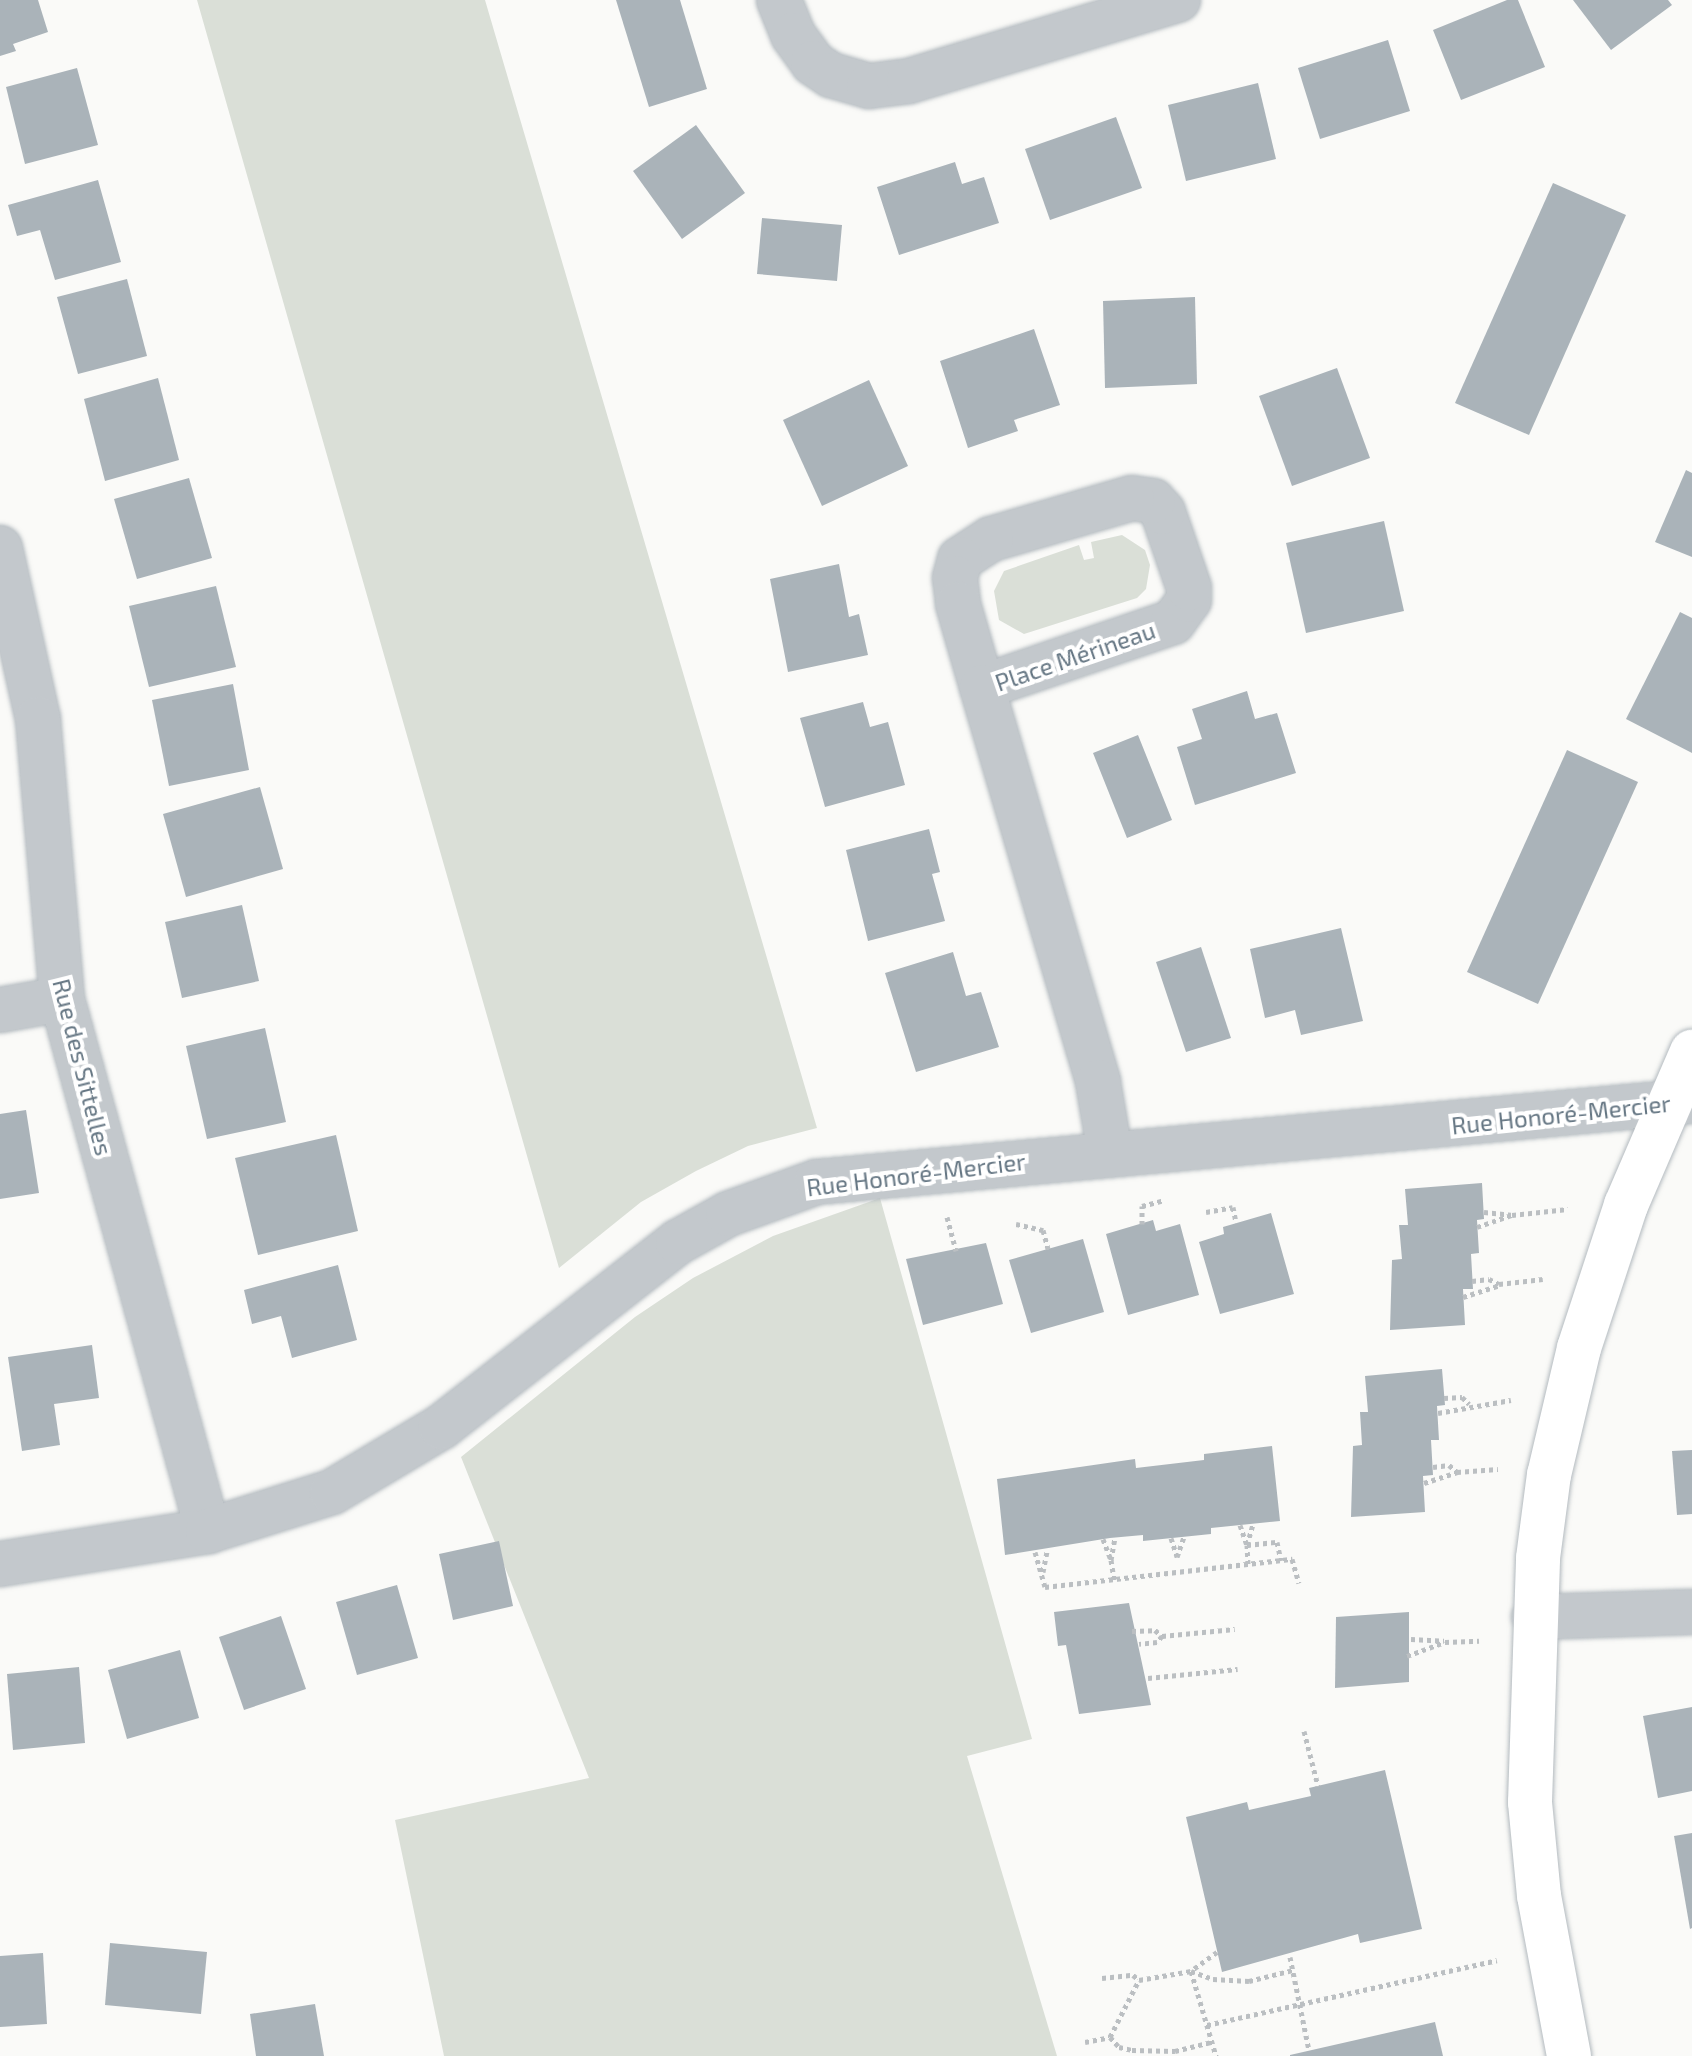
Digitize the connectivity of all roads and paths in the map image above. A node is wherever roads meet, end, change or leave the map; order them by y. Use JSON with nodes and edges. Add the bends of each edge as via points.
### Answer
{"nodes":[{"id":1,"x":779,"y":0,"type":"edge"},
{"id":2,"x":1178,"y":0,"type":"edge"},
{"id":3,"x":0,"y":548,"type":"edge"},
{"id":4,"x":982,"y":687,"type":"junction"},
{"id":5,"x":62,"y":999,"type":"junction"},
{"id":6,"x":0,"y":1010,"type":"edge"},
{"id":7,"x":1692,"y":1052,"type":"edge"},
{"id":8,"x":1681,"y":1102,"type":"edge"},
{"id":9,"x":1110,"y":1153,"type":"junction"},
{"id":10,"x":1164,"y":1200,"type":"dead end"},
{"id":11,"x":944,"y":1208,"type":"dead end"},
{"id":12,"x":1568,"y":1209,"type":"dead end"},
{"id":13,"x":1206,"y":1212,"type":"dead end"},
{"id":14,"x":1484,"y":1212,"type":"dead end"},
{"id":15,"x":1512,"y":1215,"type":"junction"},
{"id":16,"x":1236,"y":1223,"type":"dead end"},
{"id":17,"x":1016,"y":1224,"type":"dead end"},
{"id":18,"x":1142,"y":1224,"type":"dead end"},
{"id":19,"x":1477,"y":1227,"type":"dead end"},
{"id":20,"x":1048,"y":1249,"type":"dead end"},
{"id":21,"x":956,"y":1251,"type":"dead end"},
{"id":22,"x":1543,"y":1279,"type":"dead end"},
{"id":23,"x":1472,"y":1281,"type":"dead end"},
{"id":24,"x":1499,"y":1284,"type":"junction"},
{"id":25,"x":1463,"y":1297,"type":"dead end"},
{"id":26,"x":1444,"y":1398,"type":"dead end"},
{"id":27,"x":1511,"y":1400,"type":"dead end"},
{"id":28,"x":1469,"y":1404,"type":"junction"},
{"id":29,"x":1438,"y":1413,"type":"dead end"},
{"id":30,"x":1433,"y":1467,"type":"dead end"},
{"id":31,"x":1498,"y":1469,"type":"dead end"},
{"id":32,"x":1457,"y":1472,"type":"junction"},
{"id":33,"x":1424,"y":1483,"type":"dead end"},
{"id":34,"x":1253,"y":1524,"type":"dead end"},
{"id":35,"x":1240,"y":1525,"type":"dead end"},
{"id":36,"x":208,"y":1531,"type":"junction"},
{"id":37,"x":1184,"y":1537,"type":"dead end"},
{"id":38,"x":1115,"y":1538,"type":"dead end"},
{"id":39,"x":1171,"y":1538,"type":"dead end"},
{"id":40,"x":1103,"y":1539,"type":"dead end"},
{"id":41,"x":1247,"y":1545,"type":"junction"},
{"id":42,"x":1047,"y":1551,"type":"dead end"},
{"id":43,"x":1035,"y":1552,"type":"dead end"},
{"id":44,"x":1177,"y":1557,"type":"junction"},
{"id":45,"x":1111,"y":1560,"type":"junction"},
{"id":46,"x":1281,"y":1561,"type":"junction"},
{"id":47,"x":0,"y":1564,"type":"edge"},
{"id":48,"x":1248,"y":1564,"type":"junction"},
{"id":49,"x":1180,"y":1572,"type":"junction"},
{"id":50,"x":1043,"y":1573,"type":"junction"},
{"id":51,"x":1114,"y":1580,"type":"junction"},
{"id":52,"x":1299,"y":1583,"type":"dead end"},
{"id":53,"x":1692,"y":1612,"type":"edge"},
{"id":54,"x":1534,"y":1617,"type":"junction"},
{"id":55,"x":1235,"y":1629,"type":"dead end"},
{"id":56,"x":1132,"y":1631,"type":"dead end"},
{"id":57,"x":1162,"y":1636,"type":"junction"},
{"id":58,"x":1411,"y":1639,"type":"dead end"},
{"id":59,"x":1479,"y":1641,"type":"dead end"},
{"id":60,"x":1445,"y":1642,"type":"junction"},
{"id":61,"x":1139,"y":1644,"type":"dead end"},
{"id":62,"x":1407,"y":1656,"type":"dead end"},
{"id":63,"x":1238,"y":1669,"type":"dead end"},
{"id":64,"x":1148,"y":1678,"type":"dead end"},
{"id":65,"x":1304,"y":1731,"type":"dead end"},
{"id":66,"x":1318,"y":1786,"type":"dead end"},
{"id":67,"x":1217,"y":1952,"type":"dead end"},
{"id":68,"x":1290,"y":1957,"type":"dead end"},
{"id":69,"x":1497,"y":1960,"type":"dead end"},
{"id":70,"x":1293,"y":1970,"type":"junction"},
{"id":71,"x":1191,"y":1971,"type":"junction"},
{"id":72,"x":1102,"y":1978,"type":"dead end"},
{"id":73,"x":1139,"y":1980,"type":"junction"},
{"id":74,"x":1301,"y":2004,"type":"junction"},
{"id":75,"x":1207,"y":2025,"type":"junction"},
{"id":76,"x":1110,"y":2037,"type":"junction"},
{"id":77,"x":1085,"y":2042,"type":"dead end"},
{"id":78,"x":1212,"y":2042,"type":"junction"},
{"id":79,"x":1309,"y":2050,"type":"dead end"},
{"id":80,"x":1216,"y":2056,"type":"edge"},
{"id":81,"x":1569,"y":2056,"type":"edge"}],
"edges":[{"from":1,"to":2,"type":"street","via":[[801,49],[831,75],[869,86],[890,85]]},
{"from":3,"to":5,"type":"street","name":"Rue des Sittelles","via":[[38,719]]},
{"from":4,"to":4,"type":"street","name":"Place Mérineau","via":[[1173,622],[1189,600],[1189,588],[1163,512],[1144,498],[1117,501],[991,539],[967,552],[957,567],[956,591]]},
{"from":4,"to":9,"type":"street","name":"Place Mérineau","via":[[1098,1082]]},
{"from":5,"to":6,"type":"street"},
{"from":5,"to":36,"type":"street","name":"Rue des Sittelles"},
{"from":7,"to":8,"type":"street"},
{"from":8,"to":9,"type":"street","name":"Rue Honoré-Mercier"},
{"from":8,"to":54,"type":"street","via":[[1609,1252],[1567,1388],[1549,1475]]},
{"from":9,"to":36,"type":"street","name":"Rue Honoré-Mercier","via":[[841,1179],[773,1195],[678,1242],[401,1455],[332,1492]]},
{"from":10,"to":18,"type":"path","via":[[1142,1206]]},
{"from":11,"to":21,"type":"path"},
{"from":12,"to":15,"type":"path"},
{"from":13,"to":16,"type":"path","via":[[1233,1207]]},
{"from":14,"to":15,"type":"path"},
{"from":15,"to":19,"type":"path"},
{"from":17,"to":20,"type":"path","via":[[1043,1230]]},
{"from":22,"to":24,"type":"path"},
{"from":23,"to":24,"type":"path"},
{"from":24,"to":25,"type":"path"},
{"from":26,"to":28,"type":"path","via":[[1462,1397]]},
{"from":27,"to":28,"type":"path"},
{"from":28,"to":29,"type":"path"},
{"from":30,"to":32,"type":"path","via":[[1449,1465]]},
{"from":31,"to":32,"type":"path"},
{"from":32,"to":33,"type":"path"},
{"from":34,"to":41,"type":"path"},
{"from":35,"to":41,"type":"path"},
{"from":36,"to":47,"type":"street","name":"Rue Honoré-Mercier"},
{"from":37,"to":44,"type":"path"},
{"from":38,"to":45,"type":"path"},
{"from":39,"to":44,"type":"path"},
{"from":40,"to":45,"type":"path"},
{"from":41,"to":46,"type":"path","via":[[1277,1542]]},
{"from":41,"to":48,"type":"path"},
{"from":42,"to":50,"type":"path"},
{"from":43,"to":50,"type":"path"},
{"from":44,"to":49,"type":"path"},
{"from":45,"to":51,"type":"path"},
{"from":46,"to":48,"type":"path"},
{"from":46,"to":52,"type":"path","via":[[1292,1559]]},
{"from":48,"to":49,"type":"path"},
{"from":49,"to":51,"type":"path"},
{"from":50,"to":51,"type":"path","via":[[1045,1587]]},
{"from":53,"to":54,"type":"street"},
{"from":54,"to":81,"type":"street","via":[[1532,1831]]},
{"from":55,"to":57,"type":"path"},
{"from":56,"to":57,"type":"path","via":[[1155,1630]]},
{"from":57,"to":61,"type":"path","via":[[1157,1642]]},
{"from":58,"to":60,"type":"path"},
{"from":59,"to":60,"type":"path"},
{"from":60,"to":62,"type":"path","via":[[1430,1652]]},
{"from":63,"to":64,"type":"path"},
{"from":65,"to":66,"type":"path"},
{"from":67,"to":71,"type":"path"},
{"from":68,"to":70,"type":"path"},
{"from":69,"to":74,"type":"path"},
{"from":70,"to":71,"type":"path","via":[[1231,1981]]},
{"from":70,"to":74,"type":"path"},
{"from":71,"to":73,"type":"path"},
{"from":71,"to":75,"type":"path"},
{"from":72,"to":73,"type":"path","via":[[1133,1975]]},
{"from":73,"to":76,"type":"path"},
{"from":74,"to":75,"type":"path"},
{"from":74,"to":79,"type":"path"},
{"from":75,"to":78,"type":"path"},
{"from":76,"to":77,"type":"path"},
{"from":76,"to":78,"type":"path","via":[[1119,2047],[1132,2050],[1175,2051]]},
{"from":78,"to":80,"type":"path"}]}
